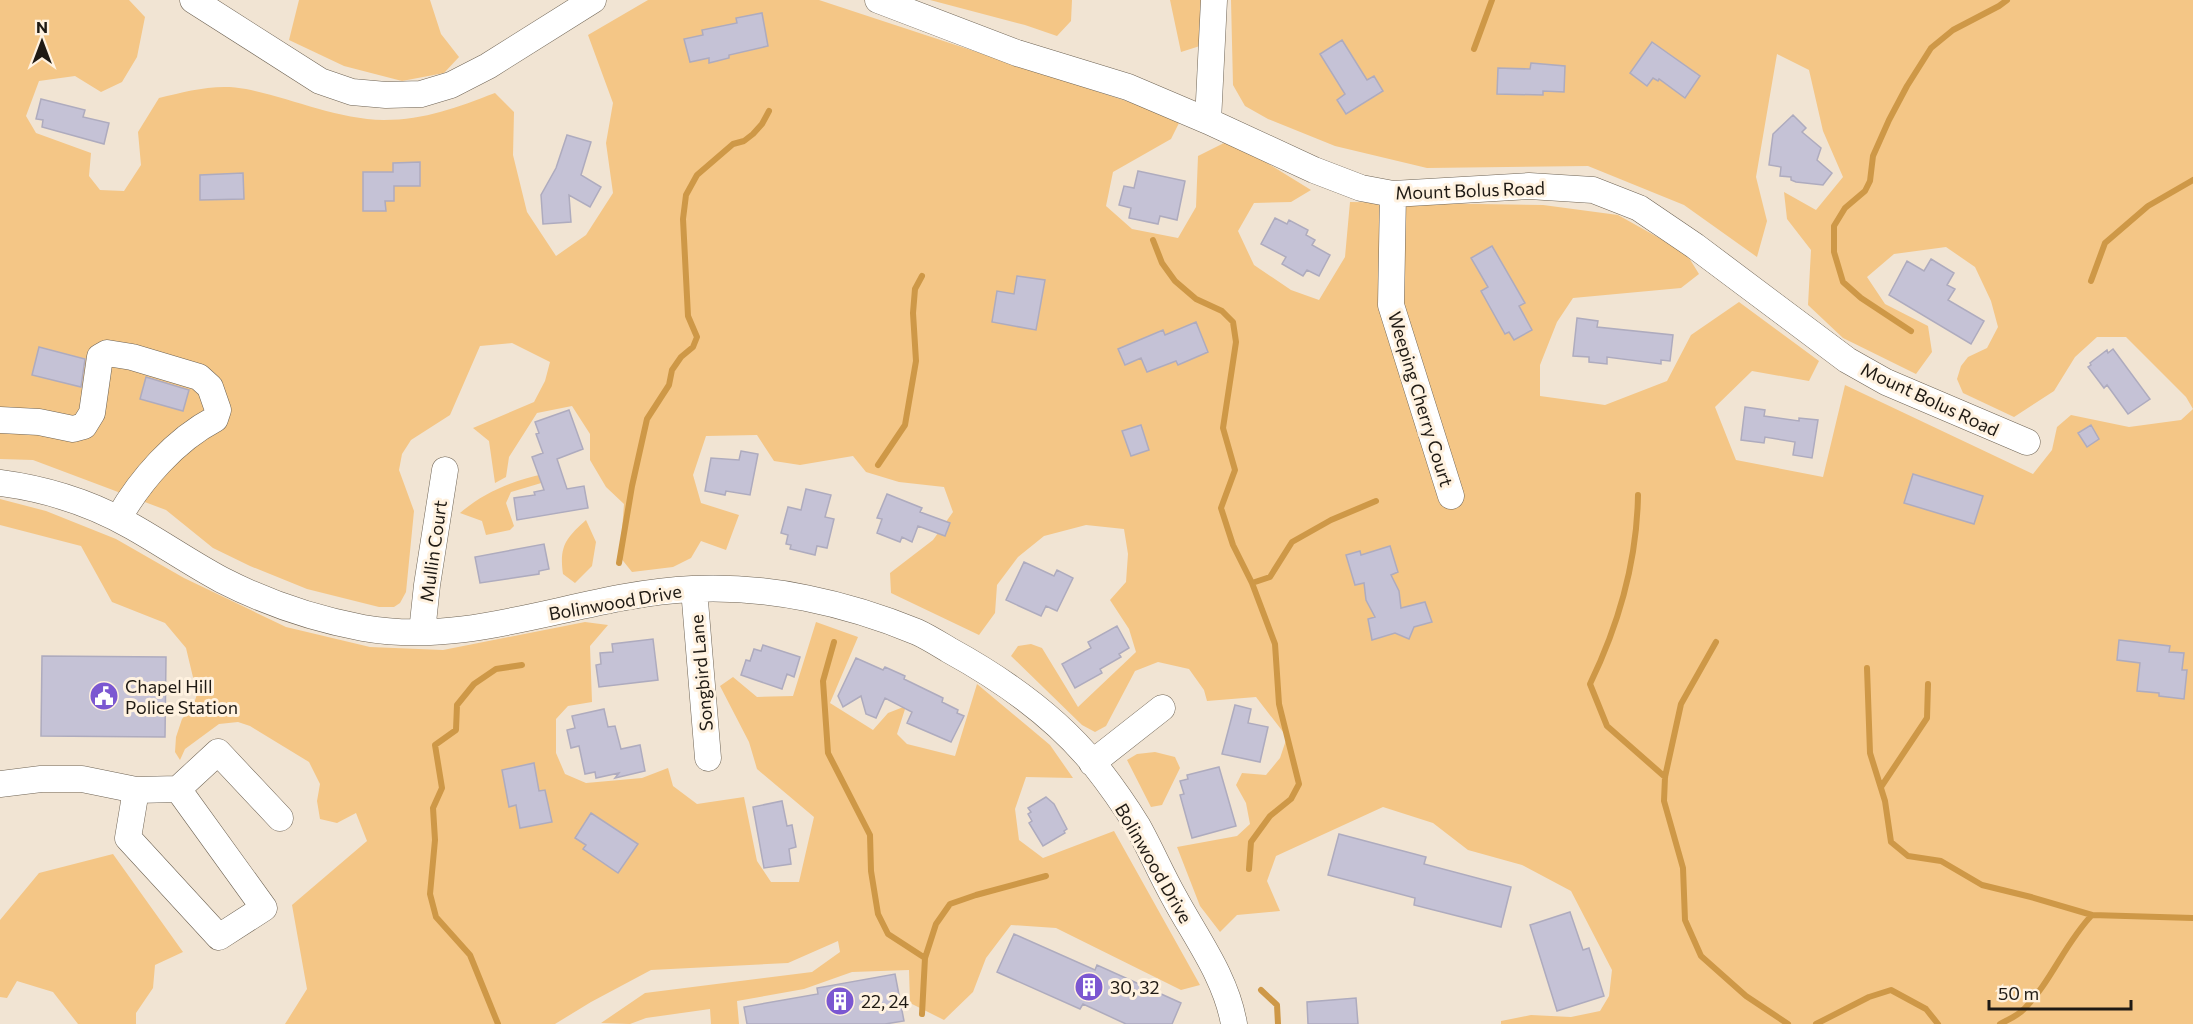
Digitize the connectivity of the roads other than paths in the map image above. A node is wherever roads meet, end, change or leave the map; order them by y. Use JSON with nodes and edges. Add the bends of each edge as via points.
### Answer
{"nodes":[{"id":1,"x":193,"y":0,"type":"edge"},
{"id":2,"x":593,"y":0,"type":"edge"},
{"id":3,"x":878,"y":0,"type":"edge"},
{"id":4,"x":1214,"y":0,"type":"edge"},
{"id":5,"x":1208,"y":121,"type":"junction"},
{"id":6,"x":1393,"y":194,"type":"junction"},
{"id":7,"x":0,"y":420,"type":"edge"},
{"id":8,"x":2027,"y":442,"type":"dead end"},
{"id":9,"x":446,"y":470,"type":"dead end"},
{"id":10,"x":0,"y":483,"type":"edge"},
{"id":11,"x":1451,"y":496,"type":"dead end"},
{"id":12,"x":118,"y":519,"type":"junction"},
{"id":13,"x":694,"y":589,"type":"junction"},
{"id":14,"x":422,"y":632,"type":"junction"},
{"id":15,"x":1162,"y":708,"type":"dead end"},
{"id":16,"x":708,"y":758,"type":"dead end"},
{"id":17,"x":1092,"y":763,"type":"junction"},
{"id":18,"x":0,"y":784,"type":"edge"},
{"id":19,"x":178,"y":789,"type":"junction"},
{"id":20,"x":136,"y":790,"type":"junction"},
{"id":21,"x":280,"y":818,"type":"dead end"},
{"id":22,"x":1234,"y":1024,"type":"edge"}],
"edges":[{"from":1,"to":2,"type":"street","via":[[320,81],[352,92],[386,95],[421,94],[451,85]]},
{"from":3,"to":5,"type":"street","name":"Mount Bolus Road","via":[[1017,53],[1128,87]]},
{"from":4,"to":5,"type":"street"},
{"from":5,"to":6,"type":"street","name":"Mount Bolus Road","via":[[1314,170],[1361,188]]},
{"from":6,"to":8,"type":"street","name":"Mount Bolus Road","via":[[1529,186],[1593,190],[1639,208],[1847,360],[1887,382]]},
{"from":6,"to":11,"type":"street","name":"Weeping Cherry Court","via":[[1391,305]]},
{"from":7,"to":12,"type":"street","via":[[73,429],[84,426],[92,413],[100,357],[107,353],[199,377],[210,387],[218,410],[215,419],[195,430],[171,452],[129,500]]},
{"from":9,"to":14,"type":"street","name":"Mullin Court"},
{"from":10,"to":12,"type":"street","name":"Bolinwood Drive","via":[[83,503]]},
{"from":12,"to":14,"type":"street","name":"Bolinwood Drive","via":[[251,594],[364,628]]},
{"from":13,"to":14,"type":"street","name":"Bolinwood Drive","via":[[612,599],[465,630]]},
{"from":13,"to":16,"type":"street","name":"Songbird Lane"},
{"from":13,"to":17,"type":"street","name":"Bolinwood Drive","via":[[748,590],[799,597],[919,633],[983,669],[1039,709]]},
{"from":15,"to":17,"type":"street"},
{"from":17,"to":22,"type":"street","name":"Bolinwood Drive","via":[[1136,824],[1212,962]]},
{"from":18,"to":20,"type":"street","via":[[82,779]]},
{"from":19,"to":20,"type":"street"},
{"from":19,"to":20,"type":"street","via":[[264,908],[219,937],[128,838]]},
{"from":19,"to":21,"type":"street","via":[[218,752]]}]}
